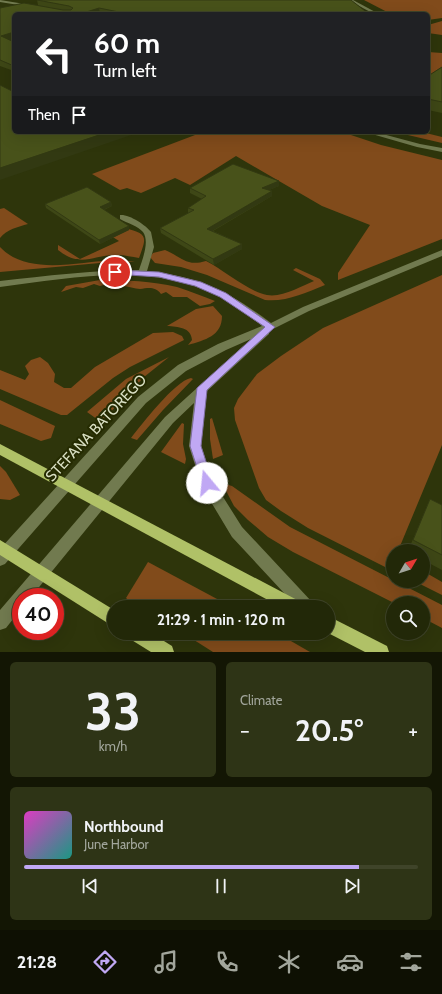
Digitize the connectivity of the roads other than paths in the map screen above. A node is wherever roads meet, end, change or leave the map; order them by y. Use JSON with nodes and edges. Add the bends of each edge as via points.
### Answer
{"nodes":[{"id":1,"x":350,"y":0,"type":"edge"},
{"id":2,"x":0,"y":2,"type":"edge"},
{"id":3,"x":34,"y":7,"type":"edge"},
{"id":4,"x":374,"y":12,"type":"edge"},
{"id":5,"x":375,"y":134,"type":"edge"},
{"id":6,"x":442,"y":152,"type":"edge"},
{"id":7,"x":123,"y":217,"type":"dead end"},
{"id":8,"x":442,"y":253,"type":"edge"},
{"id":9,"x":142,"y":273,"type":"junction"},
{"id":10,"x":0,"y":284,"type":"edge"},
{"id":11,"x":270,"y":327,"type":"junction"},
{"id":12,"x":202,"y":388,"type":"junction"},
{"id":13,"x":0,"y":449,"type":"edge"},
{"id":14,"x":67,"y":484,"type":"junction"},
{"id":15,"x":100,"y":502,"type":"junction"},
{"id":16,"x":2,"y":552,"type":"edge"},
{"id":17,"x":41,"y":572,"type":"junction"},
{"id":18,"x":283,"y":600,"type":"edge"},
{"id":19,"x":300,"y":600,"type":"edge"},
{"id":20,"x":107,"y":614,"type":"edge"},
{"id":21,"x":0,"y":622,"type":"edge"},
{"id":22,"x":335,"y":628,"type":"edge"},
{"id":23,"x":147,"y":640,"type":"edge"},
{"id":24,"x":166,"y":652,"type":"edge"},
{"id":25,"x":380,"y":652,"type":"edge"}],
"edges":[{"from":1,"to":4,"type":"street"},
{"from":2,"to":3,"type":"street"},
{"from":5,"to":6,"type":"street"},
{"from":7,"to":9,"type":"street","via":[[147,232],[149,250]]},
{"from":8,"to":11,"type":"street","name":"STEFANA BATOREGO","via":[[306,308]]},
{"from":9,"to":10,"type":"street","via":[[96,273]]},
{"from":9,"to":11,"type":"street","via":[[181,279],[213,290]]},
{"from":11,"to":12,"type":"street","name":"STEFANA BATOREGO"},
{"from":11,"to":14,"type":"street","name":"STEFANA BATOREGO","via":[[222,347],[182,368],[160,384],[142,400]]},
{"from":12,"to":15,"type":"street","name":"STEFANA BATOREGO","via":[[169,420]]},
{"from":12,"to":19,"type":"street","via":[[196,446],[207,483],[237,532]]},
{"from":13,"to":14,"type":"main road"},
{"from":14,"to":15,"type":"main road"},
{"from":14,"to":16,"type":"street","name":"STEFANA BATOREGO"},
{"from":15,"to":17,"type":"street","name":"STEFANA BATOREGO"},
{"from":15,"to":18,"type":"main road"},
{"from":16,"to":17,"type":"main road"},
{"from":17,"to":20,"type":"main road"},
{"from":17,"to":21,"type":"street","name":"STEFANA BATOREGO"},
{"from":22,"to":25,"type":"main road"},
{"from":23,"to":24,"type":"main road"}]}
